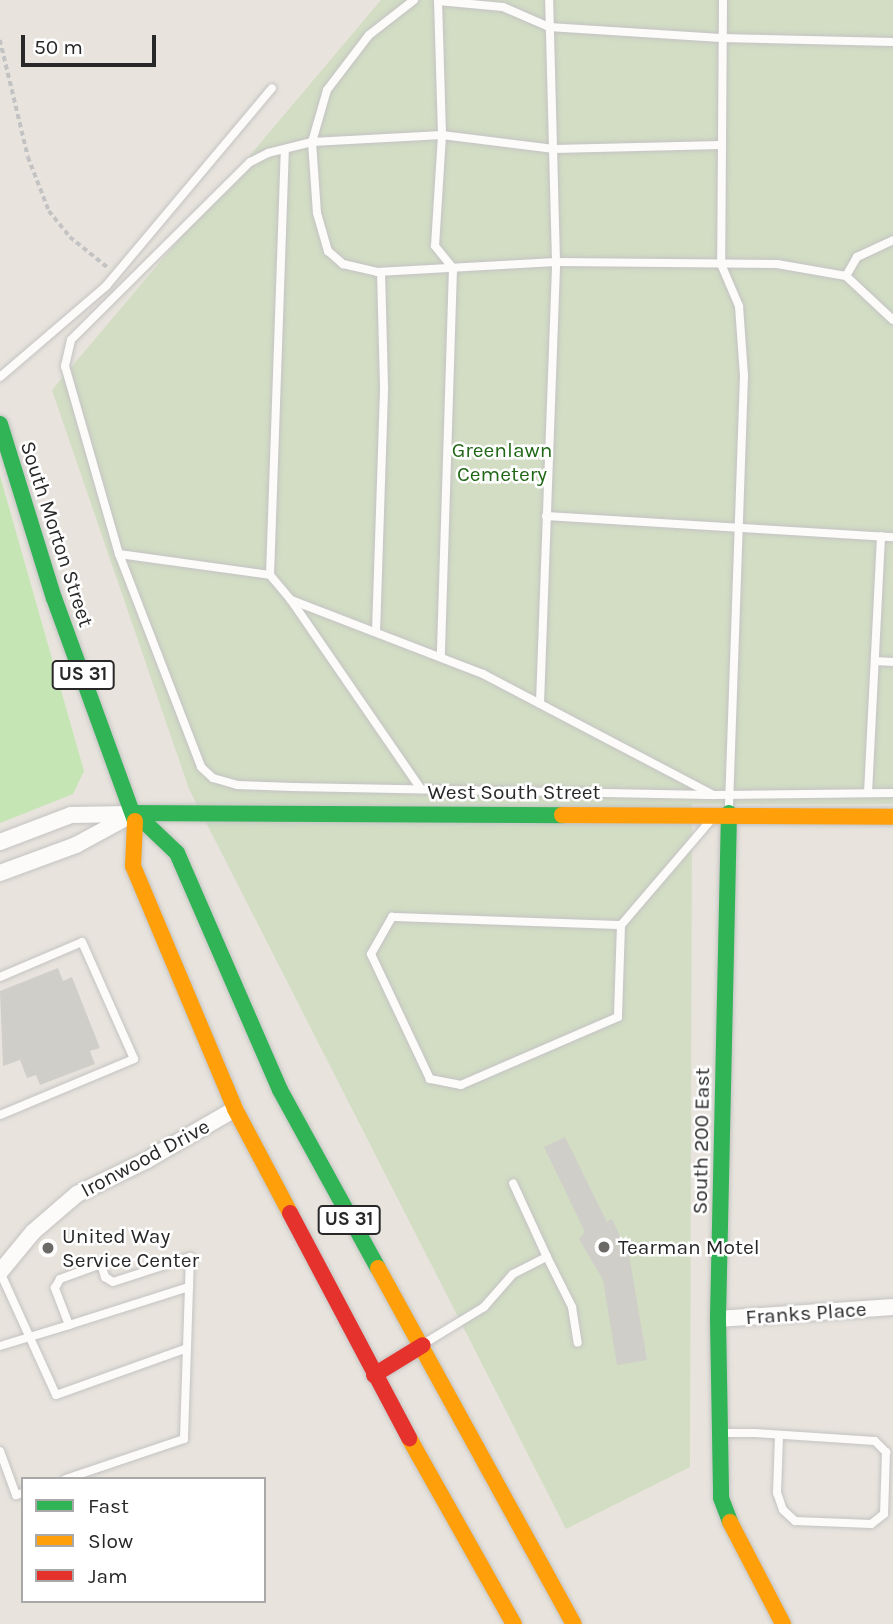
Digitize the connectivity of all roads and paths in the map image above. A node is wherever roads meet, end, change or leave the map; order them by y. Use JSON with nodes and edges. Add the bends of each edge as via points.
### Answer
{"nodes":[{"id":1,"x":414,"y":0,"type":"edge"},
{"id":2,"x":438,"y":0,"type":"edge"},
{"id":3,"x":549,"y":0,"type":"edge"},
{"id":4,"x":723,"y":0,"type":"edge"},
{"id":5,"x":550,"y":27,"type":"junction"},
{"id":6,"x":721,"y":38,"type":"junction"},
{"id":7,"x":0,"y":40,"type":"edge"},
{"id":8,"x":893,"y":41,"type":"edge"},
{"id":9,"x":272,"y":88,"type":"dead end"},
{"id":10,"x":442,"y":135,"type":"junction"},
{"id":11,"x":312,"y":142,"type":"junction"},
{"id":12,"x":721,"y":145,"type":"junction"},
{"id":13,"x":554,"y":149,"type":"junction"},
{"id":14,"x":285,"y":151,"type":"junction"},
{"id":15,"x":893,"y":240,"type":"edge"},
{"id":16,"x":556,"y":262,"type":"junction"},
{"id":17,"x":721,"y":264,"type":"junction"},
{"id":18,"x":453,"y":268,"type":"junction"},
{"id":19,"x":381,"y":272,"type":"junction"},
{"id":20,"x":116,"y":274,"type":"junction"},
{"id":21,"x":846,"y":276,"type":"junction"},
{"id":22,"x":893,"y":320,"type":"edge"},
{"id":23,"x":0,"y":377,"type":"edge"},
{"id":24,"x":0,"y":424,"type":"edge"},
{"id":25,"x":546,"y":516,"type":"junction"},
{"id":26,"x":739,"y":528,"type":"junction"},
{"id":27,"x":881,"y":536,"type":"junction"},
{"id":28,"x":893,"y":537,"type":"edge"},
{"id":29,"x":119,"y":554,"type":"junction"},
{"id":30,"x":270,"y":575,"type":"junction"},
{"id":31,"x":291,"y":600,"type":"junction"},
{"id":32,"x":376,"y":632,"type":"junction"},
{"id":33,"x":441,"y":656,"type":"junction"},
{"id":34,"x":874,"y":661,"type":"junction"},
{"id":35,"x":893,"y":662,"type":"edge"},
{"id":36,"x":540,"y":703,"type":"junction"},
{"id":37,"x":421,"y":789,"type":"junction"},
{"id":38,"x":730,"y":793,"type":"junction"},
{"id":39,"x":868,"y":793,"type":"junction"},
{"id":40,"x":893,"y":793,"type":"edge"},
{"id":41,"x":713,"y":795,"type":"junction"},
{"id":42,"x":135,"y":813,"type":"junction"},
{"id":43,"x":723,"y":813,"type":"junction"},
{"id":44,"x":893,"y":817,"type":"edge"},
{"id":45,"x":0,"y":842,"type":"edge"},
{"id":46,"x":0,"y":873,"type":"edge"},
{"id":47,"x":621,"y":925,"type":"junction"},
{"id":48,"x":0,"y":977,"type":"edge"},
{"id":49,"x":235,"y":1109,"type":"junction"},
{"id":50,"x":0,"y":1115,"type":"edge"},
{"id":51,"x":513,"y":1183,"type":"dead end"},
{"id":52,"x":547,"y":1257,"type":"junction"},
{"id":53,"x":0,"y":1272,"type":"edge"},
{"id":54,"x":189,"y":1287,"type":"junction"},
{"id":55,"x":893,"y":1307,"type":"edge"},
{"id":56,"x":718,"y":1319,"type":"junction"},
{"id":57,"x":69,"y":1325,"type":"junction"},
{"id":58,"x":29,"y":1337,"type":"junction"},
{"id":59,"x":578,"y":1343,"type":"dead end"},
{"id":60,"x":423,"y":1345,"type":"junction"},
{"id":61,"x":0,"y":1346,"type":"edge"},
{"id":62,"x":187,"y":1348,"type":"junction"},
{"id":63,"x":374,"y":1375,"type":"junction"},
{"id":64,"x":719,"y":1433,"type":"junction"},
{"id":65,"x":779,"y":1435,"type":"junction"},
{"id":66,"x":0,"y":1451,"type":"edge"},
{"id":67,"x":72,"y":1477,"type":"edge"},
{"id":68,"x":21,"y":1494,"type":"edge"},
{"id":69,"x":514,"y":1624,"type":"edge"},
{"id":70,"x":574,"y":1624,"type":"edge"},
{"id":71,"x":783,"y":1624,"type":"edge"}],
"edges":[{"from":1,"to":11,"type":"lane","via":[[369,35],[327,90]]},
{"from":2,"to":5,"type":"lane","via":[[503,7]]},
{"from":2,"to":10,"type":"lane"},
{"from":3,"to":5,"type":"lane"},
{"from":4,"to":6,"type":"lane"},
{"from":5,"to":6,"type":"lane"},
{"from":5,"to":13,"type":"lane"},
{"from":6,"to":8,"type":"lane"},
{"from":6,"to":12,"type":"lane"},
{"from":7,"to":20,"type":"path","via":[[25,146],[49,211],[70,237]]},
{"from":9,"to":20,"type":"lane"},
{"from":10,"to":11,"type":"lane"},
{"from":10,"to":13,"type":"lane"},
{"from":10,"to":18,"type":"lane","via":[[435,246]]},
{"from":11,"to":14,"type":"lane"},
{"from":11,"to":19,"type":"lane","via":[[317,213],[328,251],[343,264]]},
{"from":12,"to":13,"type":"lane"},
{"from":12,"to":17,"type":"lane"},
{"from":13,"to":16,"type":"lane"},
{"from":14,"to":29,"type":"lane","via":[[250,162],[67,348],[65,366]]},
{"from":14,"to":30,"type":"lane"},
{"from":15,"to":21,"type":"lane","via":[[857,257]]},
{"from":16,"to":17,"type":"lane"},
{"from":16,"to":18,"type":"lane"},
{"from":16,"to":25,"type":"lane"},
{"from":17,"to":21,"type":"lane","via":[[777,264]]},
{"from":17,"to":26,"type":"lane","via":[[739,306],[742,332]]},
{"from":18,"to":19,"type":"lane"},
{"from":18,"to":33,"type":"lane"},
{"from":19,"to":32,"type":"lane","via":[[384,386]]},
{"from":20,"to":23,"type":"lane"},
{"from":21,"to":22,"type":"lane"},
{"from":24,"to":42,"type":"main road","name":"South Morton Street","number":"US 31","via":[[54,598]]},
{"from":25,"to":26,"type":"lane"},
{"from":25,"to":36,"type":"lane"},
{"from":26,"to":27,"type":"lane"},
{"from":26,"to":38,"type":"lane"},
{"from":27,"to":28,"type":"lane"},
{"from":27,"to":34,"type":"lane"},
{"from":29,"to":30,"type":"lane"},
{"from":29,"to":37,"type":"lane","via":[[201,767],[213,778],[237,785]]},
{"from":30,"to":31,"type":"lane"},
{"from":31,"to":32,"type":"lane"},
{"from":31,"to":37,"type":"lane"},
{"from":32,"to":33,"type":"lane"},
{"from":33,"to":36,"type":"lane"},
{"from":34,"to":35,"type":"lane"},
{"from":34,"to":39,"type":"lane"},
{"from":36,"to":41,"type":"lane"},
{"from":37,"to":41,"type":"lane"},
{"from":38,"to":39,"type":"lane"},
{"from":38,"to":41,"type":"lane"},
{"from":38,"to":43,"type":"lane"},
{"from":39,"to":40,"type":"lane"},
{"from":42,"to":43,"type":"main road","name":"West South Street"},
{"from":42,"to":45,"type":"street","via":[[71,815]]},
{"from":42,"to":46,"type":"street","via":[[76,845]]},
{"from":42,"to":49,"type":"main road","number":"US 31","via":[[133,866]]},
{"from":42,"to":60,"type":"main road","number":"US 31","via":[[177,853],[280,1090]]},
{"from":43,"to":44,"type":"main road","name":"West South Street"},
{"from":43,"to":47,"type":"lane"},
{"from":43,"to":56,"type":"main road","name":"South 200 East"},
{"from":47,"to":47,"type":"lane","via":[[391,917],[371,954],[430,1079],[461,1085],[618,1017]]},
{"from":48,"to":50,"type":"lane","via":[[82,942],[134,1059]]},
{"from":49,"to":53,"type":"street","name":"Ironwood Drive","via":[[77,1194],[33,1233]]},
{"from":49,"to":63,"type":"main road","number":"US 31"},
{"from":51,"to":52,"type":"lane"},
{"from":52,"to":59,"type":"lane","via":[[572,1307]]},
{"from":52,"to":60,"type":"lane","via":[[513,1274],[484,1307]]},
{"from":53,"to":58,"type":"lane"},
{"from":54,"to":57,"type":"lane"},
{"from":54,"to":57,"type":"lane","via":[[190,1257],[113,1282],[105,1278],[101,1264],[60,1279],[55,1288]]},
{"from":54,"to":62,"type":"lane"},
{"from":55,"to":56,"type":"street","name":"Franks Place"},
{"from":56,"to":64,"type":"main road","name":"South 200 East"},
{"from":57,"to":58,"type":"lane"},
{"from":58,"to":61,"type":"lane"},
{"from":58,"to":62,"type":"lane","via":[[56,1395]]},
{"from":60,"to":63,"type":"main road"},
{"from":60,"to":70,"type":"main road","number":"US 31"},
{"from":62,"to":67,"type":"lane","via":[[184,1439]]},
{"from":63,"to":69,"type":"main road","number":"US 31"},
{"from":64,"to":65,"type":"lane"},
{"from":64,"to":71,"type":"main road","name":"South 200 East","via":[[721,1498],[736,1539]]},
{"from":65,"to":65,"type":"lane","via":[[875,1441],[886,1452],[884,1514],[871,1524],[795,1521],[783,1510],[777,1493]]},
{"from":66,"to":68,"type":"lane","via":[[16,1495]]}]}
